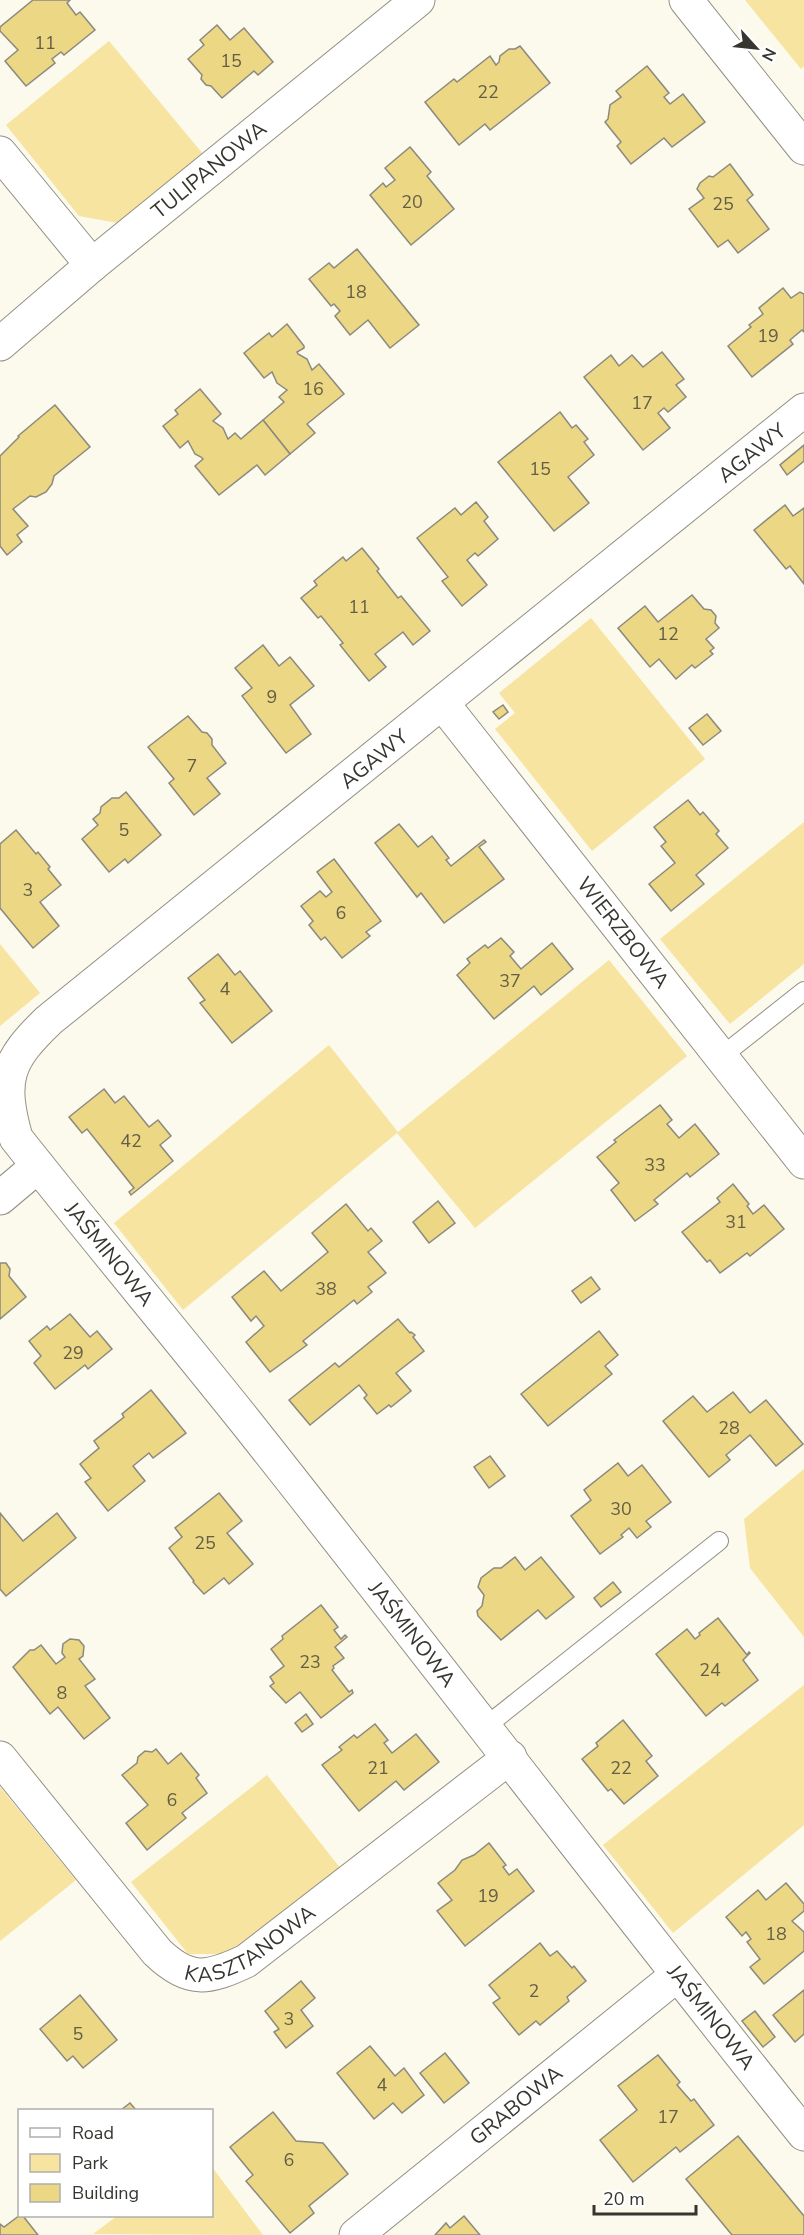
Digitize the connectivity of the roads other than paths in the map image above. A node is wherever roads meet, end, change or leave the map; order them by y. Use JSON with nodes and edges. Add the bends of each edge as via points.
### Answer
{"nodes":[{"id":1,"x":418,"y":0,"type":"edge"},
{"id":2,"x":686,"y":0,"type":"edge"},
{"id":3,"x":804,"y":148,"type":"edge"},
{"id":4,"x":0,"y":153,"type":"edge"},
{"id":5,"x":92,"y":265,"type":"junction"},
{"id":6,"x":0,"y":344,"type":"edge"},
{"id":7,"x":804,"y":410,"type":"edge"},
{"id":8,"x":443,"y":704,"type":"junction"},
{"id":9,"x":804,"y":991,"type":"edge"},
{"id":10,"x":722,"y":1056,"type":"junction"},
{"id":11,"x":16,"y":1138,"type":"joint"},
{"id":12,"x":804,"y":1162,"type":"edge"},
{"id":13,"x":38,"y":1166,"type":"junction"},
{"id":14,"x":0,"y":1198,"type":"edge"},
{"id":15,"x":719,"y":1541,"type":"dead end"},
{"id":16,"x":485,"y":1727,"type":"junction"},
{"id":17,"x":510,"y":1757,"type":"junction"},
{"id":18,"x":0,"y":1758,"type":"edge"},
{"id":19,"x":677,"y":1975,"type":"junction"},
{"id":20,"x":804,"y":2134,"type":"edge"},
{"id":21,"x":356,"y":2235,"type":"edge"}],
"edges":[{"from":1,"to":5,"type":"street","name":"TULIPANOWA"},
{"from":2,"to":3,"type":"street"},
{"from":4,"to":5,"type":"street"},
{"from":5,"to":6,"type":"street","name":"TULIPANOWA"},
{"from":7,"to":8,"type":"street","name":"AGAWY"},
{"from":8,"to":10,"type":"street","name":"WIERZBOWA"},
{"from":8,"to":11,"type":"street","name":"AGAWY","via":[[30,1038],[13,1059],[4,1080],[3,1102]]},
{"from":9,"to":10,"type":"lane"},
{"from":10,"to":12,"type":"street","name":"WIERZBOWA"},
{"from":11,"to":13,"type":"street","name":"JAŚMINOWA"},
{"from":13,"to":14,"type":"street"},
{"from":13,"to":16,"type":"street","name":"JAŚMINOWA"},
{"from":15,"to":16,"type":"lane"},
{"from":16,"to":17,"type":"street","name":"JAŚMINOWA"},
{"from":17,"to":18,"type":"street","name":"KASZTANOWA","via":[[246,1961],[222,1972],[200,1975],[181,1972],[157,1952]]},
{"from":17,"to":19,"type":"street","name":"JAŚMINOWA"},
{"from":19,"to":20,"type":"street","name":"JAŚMINOWA"},
{"from":19,"to":21,"type":"street","name":"GRABOWA"}]}
